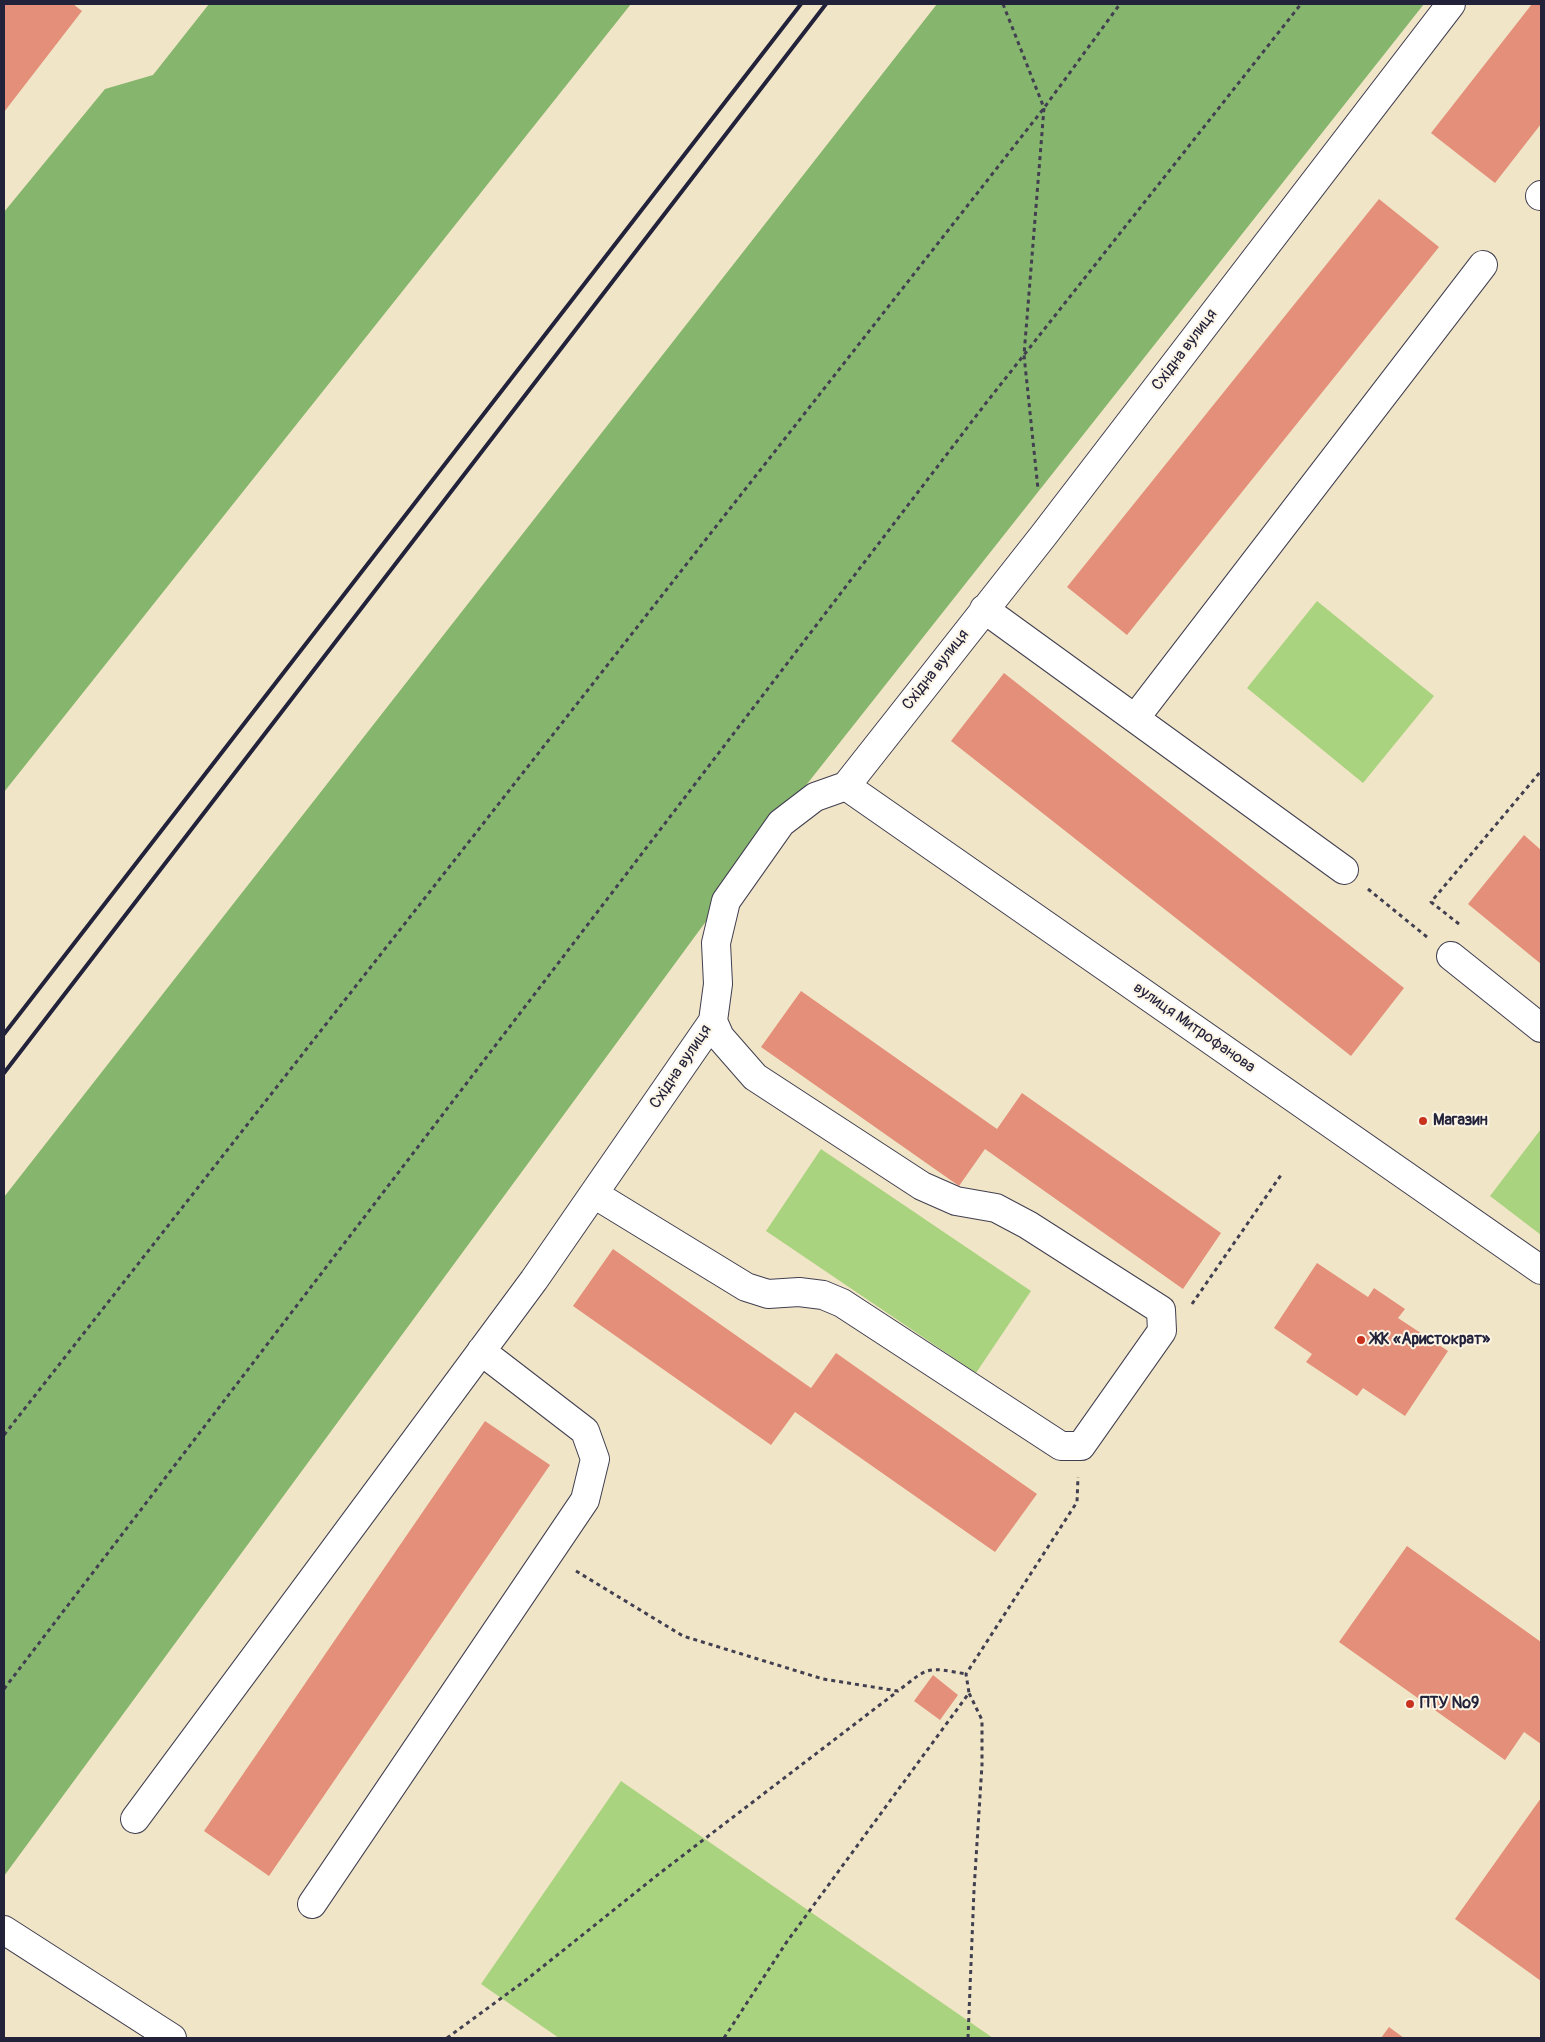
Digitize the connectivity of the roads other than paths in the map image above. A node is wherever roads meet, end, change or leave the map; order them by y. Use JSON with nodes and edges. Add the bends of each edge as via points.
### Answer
{"nodes":[{"id":1,"x":1451,"y":4,"type":"edge"},
{"id":2,"x":1483,"y":265,"type":"dead end"},
{"id":3,"x":984,"y":608,"type":"junction"},
{"id":4,"x":1136,"y":717,"type":"junction"},
{"id":5,"x":846,"y":786,"type":"junction"},
{"id":6,"x":1344,"y":870,"type":"road end"},
{"id":7,"x":1450,"y":956,"type":"road end"},
{"id":8,"x":713,"y":1021,"type":"junction"},
{"id":9,"x":1541,"y":1028,"type":"edge"},
{"id":10,"x":594,"y":1194,"type":"junction"},
{"id":11,"x":1541,"y":1270,"type":"edge"},
{"id":12,"x":481,"y":1351,"type":"junction"},
{"id":13,"x":135,"y":1819,"type":"dead end"},
{"id":14,"x":312,"y":1904,"type":"dead end"},
{"id":15,"x":4,"y":1930,"type":"edge"},
{"id":16,"x":172,"y":2038,"type":"edge"}],
"edges":[{"from":1,"to":3,"type":"street","name":"Східна вулиця","via":[[1043,536]]},
{"from":2,"to":4,"type":"street"},
{"from":3,"to":4,"type":"street"},
{"from":3,"to":5,"type":"street","name":"Східна вулиця"},
{"from":4,"to":6,"type":"street"},
{"from":5,"to":8,"type":"street","name":"Східна вулиця","via":[[815,797],[781,823],[726,902],[716,943],[718,984]]},
{"from":5,"to":11,"type":"street","name":"вулиця Митрофанова"},
{"from":7,"to":9,"type":"street"},
{"from":8,"to":10,"type":"street","name":"Східна вулиця"},
{"from":8,"to":10,"type":"street","via":[[720,1037],[755,1077],[922,1186],[956,1201],[996,1208],[1036,1230],[1161,1310],[1162,1331],[1080,1446],[1062,1446],[842,1303],[823,1295],[800,1292],[768,1294],[746,1287]]},
{"from":10,"to":12,"type":"street","name":"Східна вулиця"},
{"from":12,"to":13,"type":"street","name":"Східна вулиця"},
{"from":12,"to":14,"type":"street","via":[[585,1431],[595,1459],[585,1500]]},
{"from":15,"to":16,"type":"street"}]}
